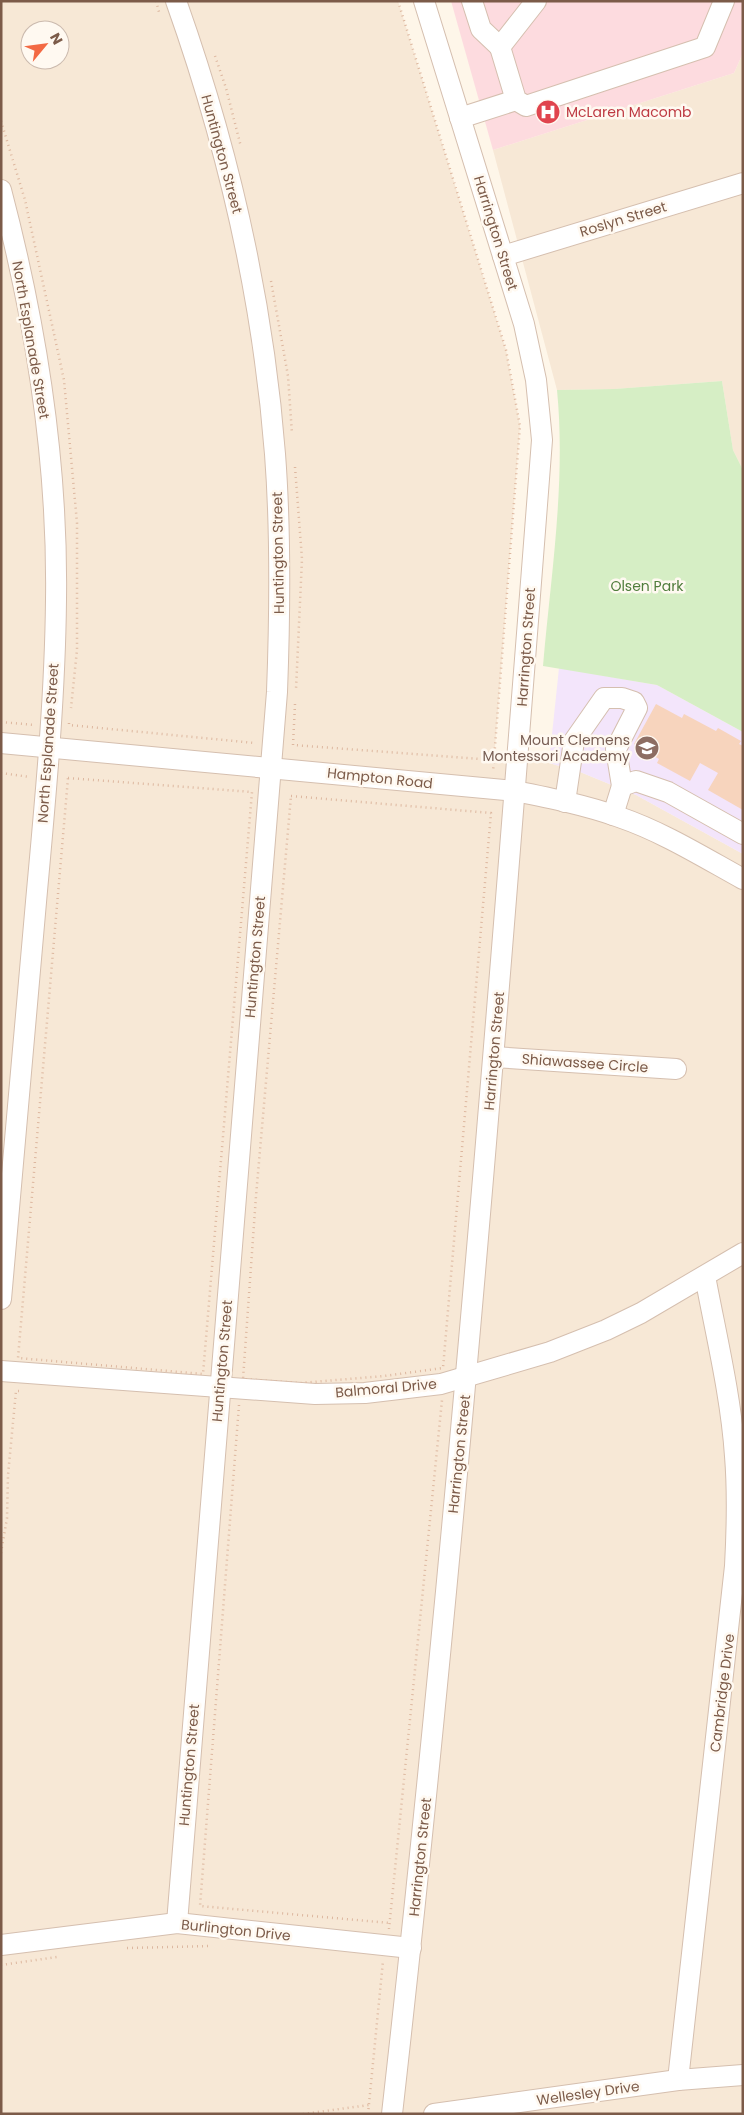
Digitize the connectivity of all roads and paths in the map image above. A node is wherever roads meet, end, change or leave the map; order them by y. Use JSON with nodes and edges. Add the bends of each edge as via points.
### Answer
{"nodes":[{"id":1,"x":156,"y":1,"type":"edge"},
{"id":2,"x":176,"y":1,"type":"edge"},
{"id":3,"x":398,"y":1,"type":"edge"},
{"id":4,"x":424,"y":1,"type":"edge"},
{"id":5,"x":472,"y":1,"type":"edge"},
{"id":6,"x":536,"y":1,"type":"edge"},
{"id":7,"x":724,"y":1,"type":"edge"},
{"id":8,"x":161,"y":17,"type":"dead end"},
{"id":9,"x":500,"y":47,"type":"junction"},
{"id":10,"x":214,"y":53,"type":"dead end"},
{"id":11,"x":516,"y":100,"type":"junction"},
{"id":12,"x":460,"y":118,"type":"junction"},
{"id":13,"x":243,"y":153,"type":"dead end"},
{"id":14,"x":743,"y":183,"type":"edge"},
{"id":15,"x":1,"y":190,"type":"edge"},
{"id":16,"x":503,"y":256,"type":"junction"},
{"id":17,"x":270,"y":277,"type":"dead end"},
{"id":18,"x":293,"y":443,"type":"dead end"},
{"id":19,"x":295,"y":462,"type":"dead end"},
{"id":20,"x":1,"y":722,"type":"edge"},
{"id":21,"x":36,"y":725,"type":"dead end"},
{"id":22,"x":69,"y":726,"type":"dead end"},
{"id":23,"x":1,"y":743,"type":"edge"},
{"id":24,"x":259,"y":744,"type":"dead end"},
{"id":25,"x":49,"y":749,"type":"junction"},
{"id":26,"x":494,"y":760,"type":"junction"},
{"id":27,"x":270,"y":767,"type":"junction"},
{"id":28,"x":492,"y":776,"type":"dead end"},
{"id":29,"x":622,"y":786,"type":"junction"},
{"id":30,"x":515,"y":791,"type":"junction"},
{"id":31,"x":565,"y":802,"type":"junction"},
{"id":32,"x":613,"y":816,"type":"junction"},
{"id":33,"x":743,"y":834,"type":"edge"},
{"id":34,"x":743,"y":879,"type":"edge"},
{"id":35,"x":494,"y":1057,"type":"junction"},
{"id":36,"x":676,"y":1068,"type":"dead end"},
{"id":37,"x":743,"y":1253,"type":"edge"},
{"id":38,"x":705,"y":1276,"type":"junction"},
{"id":39,"x":1,"y":1299,"type":"edge"},
{"id":40,"x":443,"y":1368,"type":"joint"},
{"id":41,"x":1,"y":1371,"type":"edge"},
{"id":42,"x":203,"y":1374,"type":"joint"},
{"id":43,"x":467,"y":1376,"type":"junction"},
{"id":44,"x":220,"y":1388,"type":"junction"},
{"id":45,"x":26,"y":1392,"type":"dead end"},
{"id":46,"x":433,"y":1399,"type":"dead end"},
{"id":47,"x":248,"y":1406,"type":"dead end"},
{"id":48,"x":1,"y":1553,"type":"edge"},
{"id":49,"x":177,"y":1923,"type":"junction"},
{"id":50,"x":1,"y":1945,"type":"edge"},
{"id":51,"x":218,"y":1946,"type":"dead end"},
{"id":52,"x":411,"y":1948,"type":"junction"},
{"id":53,"x":120,"y":1949,"type":"dead end"},
{"id":54,"x":60,"y":1957,"type":"dead end"},
{"id":55,"x":383,"y":1958,"type":"dead end"},
{"id":56,"x":1,"y":1965,"type":"edge"},
{"id":57,"x":743,"y":2075,"type":"edge"},
{"id":58,"x":678,"y":2080,"type":"junction"},
{"id":59,"x":368,"y":2105,"type":"junction"},
{"id":60,"x":303,"y":2114,"type":"edge"},
{"id":61,"x":368,"y":2114,"type":"edge"},
{"id":62,"x":392,"y":2114,"type":"edge"},
{"id":63,"x":434,"y":2114,"type":"edge"}],
"edges":[{"from":1,"to":8,"type":"path"},
{"from":2,"to":27,"type":"street","name":"Huntington Street","via":[[226,162],[252,279],[265,360],[275,454],[279,545],[277,683]]},
{"from":3,"to":26,"type":"path","via":[[506,350],[520,426]]},
{"from":4,"to":12,"type":"street","name":"Harrington Street"},
{"from":5,"to":9,"type":"street","via":[[481,29]]},
{"from":6,"to":9,"type":"street"},
{"from":7,"to":11,"type":"street","via":[[705,47],[526,106]]},
{"from":9,"to":11,"type":"street"},
{"from":10,"to":13,"type":"path"},
{"from":11,"to":12,"type":"street"},
{"from":12,"to":16,"type":"street","name":"Harrington Street"},
{"from":14,"to":16,"type":"street","name":"Roslyn Street"},
{"from":15,"to":25,"type":"street","name":"North Esplanade Street","via":[[40,379],[50,460],[56,600]]},
{"from":16,"to":30,"type":"street","name":"Harrington Street","via":[[524,324],[536,380],[542,440]]},
{"from":17,"to":18,"type":"path","via":[[288,376]]},
{"from":19,"to":26,"type":"path","via":[[302,559],[292,746]]},
{"from":20,"to":21,"type":"path"},
{"from":22,"to":24,"type":"path"},
{"from":23,"to":25,"type":"street","name":"Hampton Road"},
{"from":25,"to":27,"type":"street","name":"Hampton Road"},
{"from":25,"to":39,"type":"street","name":"North Esplanade Street"},
{"from":26,"to":28,"type":"path"},
{"from":27,"to":30,"type":"street","name":"Hampton Road"},
{"from":27,"to":44,"type":"street","name":"Huntington Street"},
{"from":29,"to":31,"type":"street","via":[[616,749],[637,708],[634,702],[622,698],[604,698],[574,741]]},
{"from":29,"to":32,"type":"street"},
{"from":29,"to":33,"type":"street","via":[[636,780],[668,792]]},
{"from":30,"to":31,"type":"street","name":"Hampton Road"},
{"from":30,"to":35,"type":"street","name":"Harrington Street"},
{"from":31,"to":32,"type":"street","name":"Hampton Road"},
{"from":32,"to":34,"type":"street","name":"Hampton Road","via":[[677,843]]},
{"from":35,"to":36,"type":"street","name":"Shiawassee Circle"},
{"from":35,"to":43,"type":"street","name":"Harrington Street"},
{"from":37,"to":38,"type":"street","name":"Balmoral Drive"},
{"from":38,"to":43,"type":"street","name":"Balmoral Drive","via":[[606,1330],[550,1352]]},
{"from":38,"to":58,"type":"street","name":"Cambridge Drive","via":[[735,1453],[736,1566]]},
{"from":40,"to":40,"type":"path","via":[[301,1384],[243,1379],[291,796],[490,813]]},
{"from":41,"to":44,"type":"street","name":"Balmoral Drive"},
{"from":42,"to":42,"type":"path","via":[[18,1358],[68,778],[252,792]]},
{"from":43,"to":44,"type":"street","name":"Balmoral Drive","via":[[441,1384],[365,1393],[315,1394]]},
{"from":43,"to":52,"type":"street","name":"Harrington Street"},
{"from":44,"to":49,"type":"street","name":"Huntington Street"},
{"from":45,"to":48,"type":"path","via":[[16,1391],[7,1518]]},
{"from":46,"to":47,"type":"path","via":[[442,1398],[390,1923],[200,1906],[238,1405]]},
{"from":49,"to":50,"type":"street","name":"Burlington Drive"},
{"from":49,"to":52,"type":"street","name":"Burlington Drive"},
{"from":51,"to":53,"type":"path"},
{"from":52,"to":62,"type":"street","name":"Harrington Street"},
{"from":54,"to":56,"type":"path"},
{"from":55,"to":59,"type":"path"},
{"from":57,"to":58,"type":"street","name":"Wellesley Drive"},
{"from":58,"to":63,"type":"street","name":"Wellesley Drive"},
{"from":59,"to":60,"type":"path"},
{"from":59,"to":61,"type":"path"}]}
